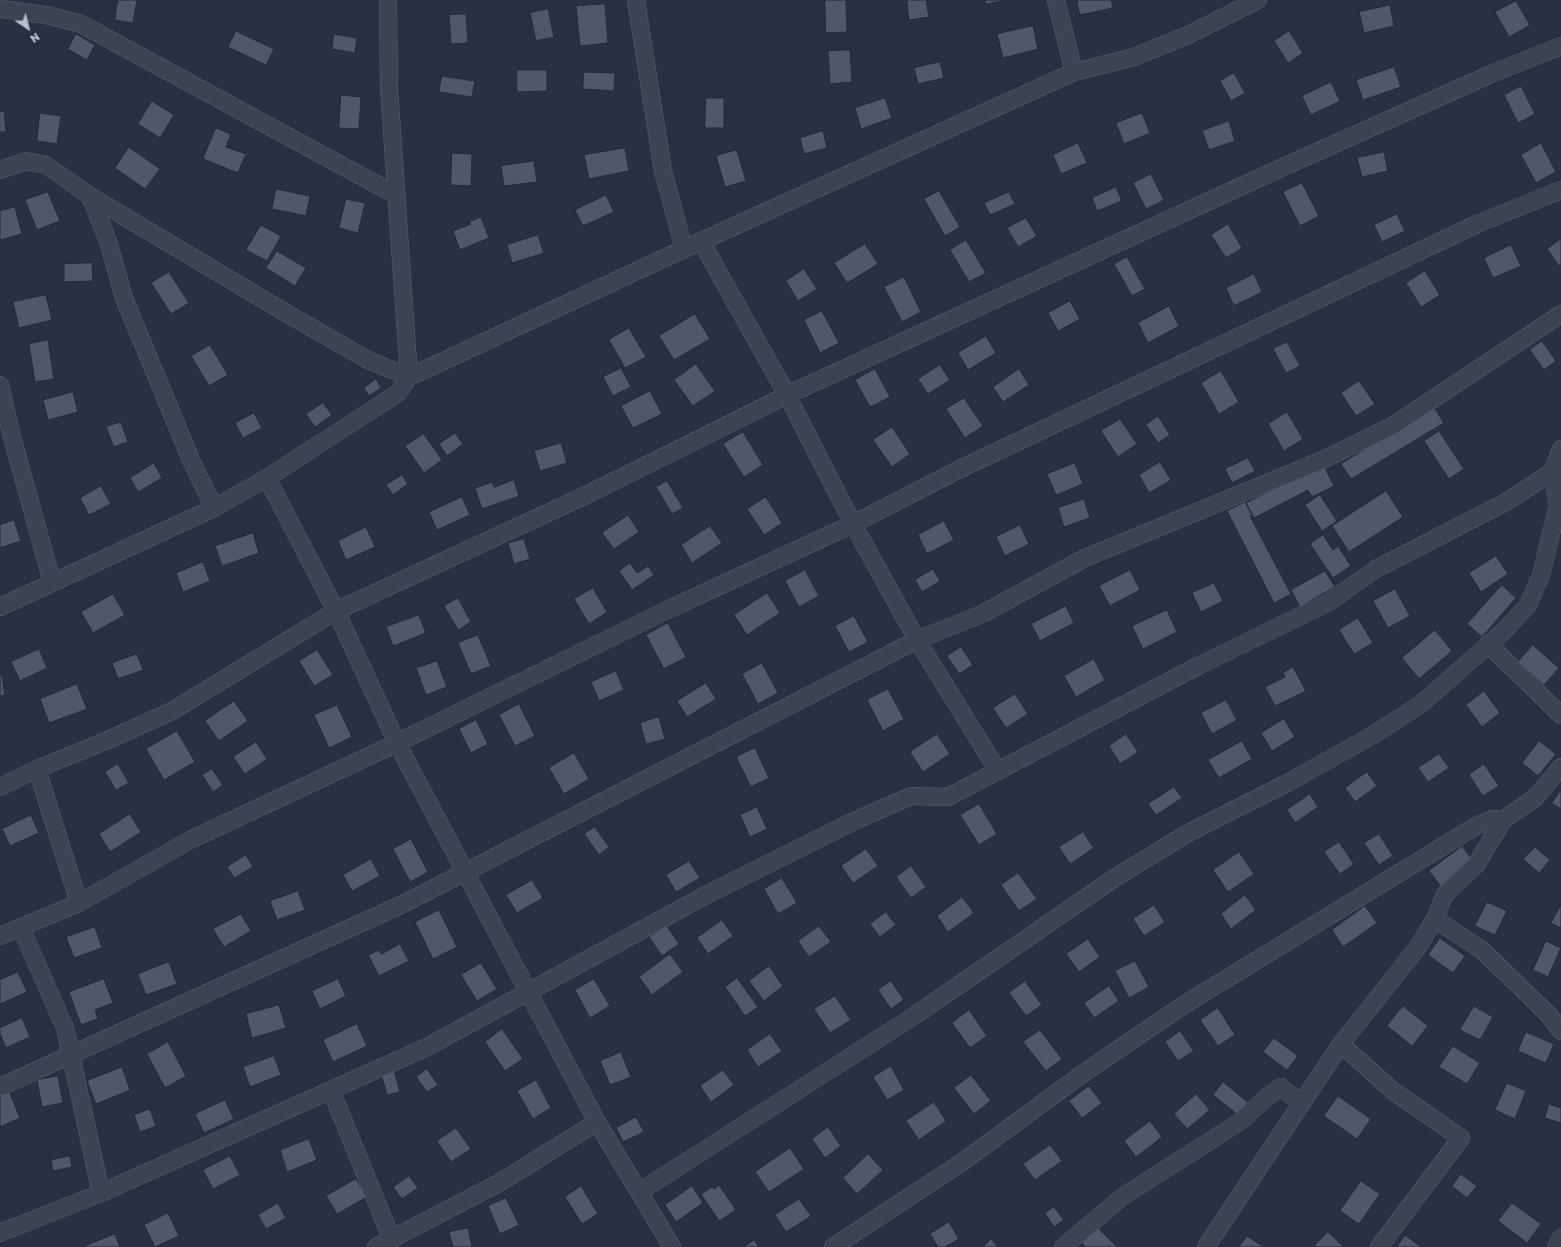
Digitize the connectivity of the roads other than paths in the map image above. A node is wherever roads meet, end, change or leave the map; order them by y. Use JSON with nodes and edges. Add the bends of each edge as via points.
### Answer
{"nodes":[{"id":1,"x":388,"y":0,"type":"edge"},
{"id":2,"x":636,"y":0,"type":"edge"},
{"id":3,"x":1056,"y":0,"type":"edge"},
{"id":4,"x":1258,"y":0,"type":"edge"},
{"id":5,"x":0,"y":8,"type":"edge"},
{"id":6,"x":1561,"y":46,"type":"edge"},
{"id":7,"x":1074,"y":72,"type":"junction"},
{"id":8,"x":0,"y":170,"type":"edge"},
{"id":9,"x":1561,"y":190,"type":"edge"},
{"id":10,"x":396,"y":195,"type":"junction"},
{"id":11,"x":90,"y":196,"type":"junction"},
{"id":12,"x":701,"y":241,"type":"junction"},
{"id":13,"x":684,"y":249,"type":"junction"},
{"id":14,"x":1561,"y":314,"type":"edge"},
{"id":15,"x":409,"y":377,"type":"junction"},
{"id":16,"x":0,"y":385,"type":"edge"},
{"id":17,"x":787,"y":395,"type":"junction"},
{"id":18,"x":1561,"y":449,"type":"edge"},
{"id":19,"x":1552,"y":472,"type":"junction"},
{"id":20,"x":267,"y":478,"type":"junction"},
{"id":21,"x":214,"y":508,"type":"junction"},
{"id":22,"x":853,"y":524,"type":"junction"},
{"id":23,"x":52,"y":582,"type":"junction"},
{"id":24,"x":0,"y":607,"type":"edge"},
{"id":25,"x":336,"y":611,"type":"junction"},
{"id":26,"x":917,"y":640,"type":"junction"},
{"id":27,"x":1488,"y":644,"type":"junction"},
{"id":28,"x":1561,"y":715,"type":"edge"},
{"id":29,"x":397,"y":743,"type":"junction"},
{"id":30,"x":1561,"y":767,"type":"edge"},
{"id":31,"x":37,"y":769,"type":"junction"},
{"id":32,"x":998,"y":772,"type":"junction"},
{"id":33,"x":0,"y":787,"type":"edge"},
{"id":34,"x":1503,"y":820,"type":"junction"},
{"id":35,"x":466,"y":872,"type":"junction"},
{"id":36,"x":79,"y":903,"type":"junction"},
{"id":37,"x":1435,"y":919,"type":"junction"},
{"id":38,"x":21,"y":928,"type":"junction"},
{"id":39,"x":0,"y":936,"type":"edge"},
{"id":40,"x":528,"y":992,"type":"junction"},
{"id":41,"x":1561,"y":1031,"type":"edge"},
{"id":42,"x":1341,"y":1044,"type":"junction"},
{"id":43,"x":70,"y":1055,"type":"junction"},
{"id":44,"x":0,"y":1087,"type":"edge"},
{"id":45,"x":331,"y":1090,"type":"junction"},
{"id":46,"x":1301,"y":1104,"type":"junction"},
{"id":47,"x":597,"y":1122,"type":"junction"},
{"id":48,"x":639,"y":1192,"type":"junction"},
{"id":49,"x":101,"y":1193,"type":"junction"},
{"id":50,"x":0,"y":1234,"type":"edge"},
{"id":51,"x":1561,"y":1238,"type":"edge"},
{"id":52,"x":392,"y":1240,"type":"junction"},
{"id":53,"x":376,"y":1247,"type":"edge"},
{"id":54,"x":672,"y":1247,"type":"edge"},
{"id":55,"x":833,"y":1247,"type":"edge"},
{"id":56,"x":1063,"y":1247,"type":"edge"},
{"id":57,"x":1206,"y":1247,"type":"edge"},
{"id":58,"x":1378,"y":1247,"type":"edge"},
{"id":59,"x":1556,"y":1247,"type":"edge"}],
"edges":[{"from":1,"to":10,"type":"street","via":[[389,88]]},
{"from":2,"to":13,"type":"street","via":[[663,171]]},
{"from":3,"to":7,"type":"street"},
{"from":4,"to":7,"type":"street","via":[[1188,35],[1134,58]]},
{"from":5,"to":10,"type":"street","via":[[46,15],[81,24]]},
{"from":6,"to":17,"type":"street","via":[[1491,74],[1281,168]]},
{"from":7,"to":12,"type":"street"},
{"from":8,"to":11,"type":"street","via":[[26,161],[46,165]]},
{"from":9,"to":22,"type":"street","via":[[1477,224],[960,469]]},
{"from":10,"to":15,"type":"street"},
{"from":11,"to":15,"type":"street","via":[[313,329],[368,360]]},
{"from":11,"to":21,"type":"street","via":[[108,241],[124,298],[191,460]]},
{"from":12,"to":13,"type":"street"},
{"from":12,"to":17,"type":"street"},
{"from":13,"to":15,"type":"street"},
{"from":14,"to":26,"type":"street","via":[[1394,425],[1326,459],[1085,558],[982,614]]},
{"from":15,"to":20,"type":"street","via":[[398,393]]},
{"from":16,"to":23,"type":"street"},
{"from":17,"to":22,"type":"street"},
{"from":17,"to":25,"type":"street","via":[[582,497]]},
{"from":18,"to":19,"type":"street"},
{"from":19,"to":27,"type":"street","via":[[1558,505],[1541,575],[1528,605]]},
{"from":19,"to":32,"type":"street","via":[[1506,502],[1376,569],[1329,602],[1198,666]]},
{"from":20,"to":21,"type":"street"},
{"from":20,"to":25,"type":"street"},
{"from":21,"to":23,"type":"street"},
{"from":22,"to":26,"type":"street"},
{"from":22,"to":29,"type":"street","via":[[665,611]]},
{"from":23,"to":24,"type":"street"},
{"from":25,"to":29,"type":"street"},
{"from":25,"to":31,"type":"street","via":[[172,711]]},
{"from":26,"to":32,"type":"street"},
{"from":26,"to":35,"type":"street"},
{"from":27,"to":28,"type":"street"},
{"from":27,"to":48,"type":"street","via":[[1415,708],[1373,735],[1289,782],[1190,832],[1116,877],[914,1016]]},
{"from":29,"to":35,"type":"street"},
{"from":29,"to":36,"type":"street","via":[[190,840]]},
{"from":30,"to":34,"type":"street","via":[[1536,797]]},
{"from":31,"to":33,"type":"street"},
{"from":31,"to":36,"type":"street"},
{"from":32,"to":40,"type":"street","via":[[948,797],[911,796],[854,821],[706,895]]},
{"from":34,"to":37,"type":"street","via":[[1476,865],[1445,894]]},
{"from":34,"to":55,"type":"street","via":[[1493,819],[1476,826],[1182,1006],[1081,1075],[961,1163]]},
{"from":35,"to":40,"type":"street"},
{"from":35,"to":43,"type":"street","via":[[268,966]]},
{"from":36,"to":38,"type":"street"},
{"from":37,"to":41,"type":"street","via":[[1482,950],[1549,1015]]},
{"from":37,"to":42,"type":"street","via":[[1418,947]]},
{"from":38,"to":39,"type":"street"},
{"from":38,"to":43,"type":"street","via":[[65,1028]]},
{"from":40,"to":45,"type":"street","via":[[427,1047]]},
{"from":40,"to":47,"type":"street"},
{"from":42,"to":46,"type":"street"},
{"from":42,"to":58,"type":"street","via":[[1393,1091],[1460,1138]]},
{"from":43,"to":44,"type":"street"},
{"from":43,"to":49,"type":"street"},
{"from":45,"to":49,"type":"street"},
{"from":45,"to":52,"type":"street"},
{"from":46,"to":56,"type":"street","via":[[1281,1087],[1240,1121],[1122,1197]]},
{"from":46,"to":57,"type":"street"},
{"from":47,"to":48,"type":"street"},
{"from":47,"to":52,"type":"street","via":[[499,1182]]},
{"from":48,"to":54,"type":"street"},
{"from":49,"to":50,"type":"street"},
{"from":51,"to":59,"type":"street"},
{"from":52,"to":53,"type":"street"}]}
